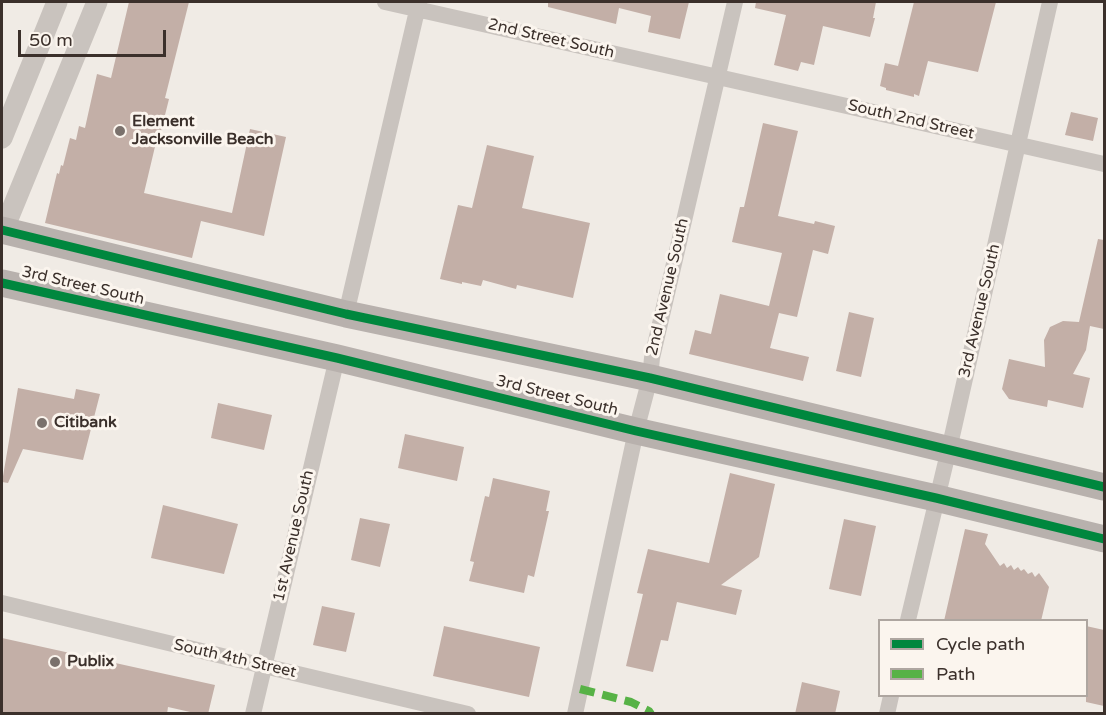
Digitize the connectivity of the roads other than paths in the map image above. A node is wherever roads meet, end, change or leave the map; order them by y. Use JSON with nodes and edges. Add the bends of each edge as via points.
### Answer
{"nodes":[{"id":1,"x":57,"y":2,"type":"edge"},
{"id":2,"x":97,"y":2,"type":"edge"},
{"id":3,"x":385,"y":2,"type":"edge"},
{"id":4,"x":735,"y":2,"type":"edge"},
{"id":5,"x":1050,"y":2,"type":"edge"},
{"id":6,"x":418,"y":5,"type":"edge"},
{"id":7,"x":717,"y":76,"type":"junction"},
{"id":8,"x":2,"y":138,"type":"edge"},
{"id":9,"x":1017,"y":144,"type":"junction"},
{"id":10,"x":1104,"y":164,"type":"edge"},
{"id":11,"x":2,"y":231,"type":"edge"},
{"id":12,"x":2,"y":282,"type":"edge"},
{"id":13,"x":346,"y":314,"type":"junction"},
{"id":14,"x":337,"y":358,"type":"junction"},
{"id":15,"x":650,"y":378,"type":"junction"},
{"id":16,"x":636,"y":431,"type":"junction"},
{"id":17,"x":949,"y":449,"type":"junction"},
{"id":18,"x":1104,"y":486,"type":"edge"},
{"id":19,"x":936,"y":498,"type":"junction"},
{"id":20,"x":1104,"y":539,"type":"edge"},
{"id":21,"x":2,"y":603,"type":"edge"},
{"id":22,"x":908,"y":619,"type":"edge"},
{"id":23,"x":264,"y":666,"type":"junction"},
{"id":24,"x":891,"y":697,"type":"edge"},
{"id":25,"x":253,"y":714,"type":"edge"},
{"id":26,"x":468,"y":714,"type":"edge"},
{"id":27,"x":575,"y":714,"type":"edge"},
{"id":28,"x":887,"y":714,"type":"edge"}],
"edges":[{"from":1,"to":8,"type":"street"},
{"from":2,"to":11,"type":"street"},
{"from":3,"to":6,"type":"street","name":"2nd Street South"},
{"from":4,"to":7,"type":"street","name":"2nd Avenue South"},
{"from":5,"to":9,"type":"street","name":"3rd Avenue South"},
{"from":6,"to":7,"type":"street","name":"2nd Street South"},
{"from":6,"to":13,"type":"street"},
{"from":7,"to":9,"type":"street","name":"South 2nd Street"},
{"from":7,"to":15,"type":"street","name":"2nd Avenue South"},
{"from":9,"to":10,"type":"street","name":"South 2nd Street"},
{"from":9,"to":17,"type":"street","name":"3rd Avenue South"},
{"from":11,"to":13,"type":"main road","name":"3rd Street South"},
{"from":12,"to":14,"type":"main road","name":"3rd Street South"},
{"from":13,"to":15,"type":"main road","name":"3rd Street South"},
{"from":14,"to":16,"type":"main road","name":"3rd Street South"},
{"from":14,"to":23,"type":"street","name":"1st Avenue South"},
{"from":15,"to":16,"type":"street","name":"2nd Avenue South"},
{"from":15,"to":17,"type":"main road","name":"3rd Street South"},
{"from":16,"to":19,"type":"main road","name":"3rd Street South"},
{"from":16,"to":27,"type":"street","name":"2nd Avenue South"},
{"from":17,"to":18,"type":"main road","name":"3rd Street South"},
{"from":17,"to":19,"type":"street","name":"3rd Avenue South"},
{"from":19,"to":20,"type":"main road","name":"3rd Street South"},
{"from":19,"to":22,"type":"street","name":"3rd Avenue South"},
{"from":21,"to":23,"type":"street","name":"South 4th Street"},
{"from":23,"to":25,"type":"street","name":"1st Avenue South"},
{"from":23,"to":26,"type":"street","name":"South 4th Street"},
{"from":24,"to":28,"type":"street"}]}
